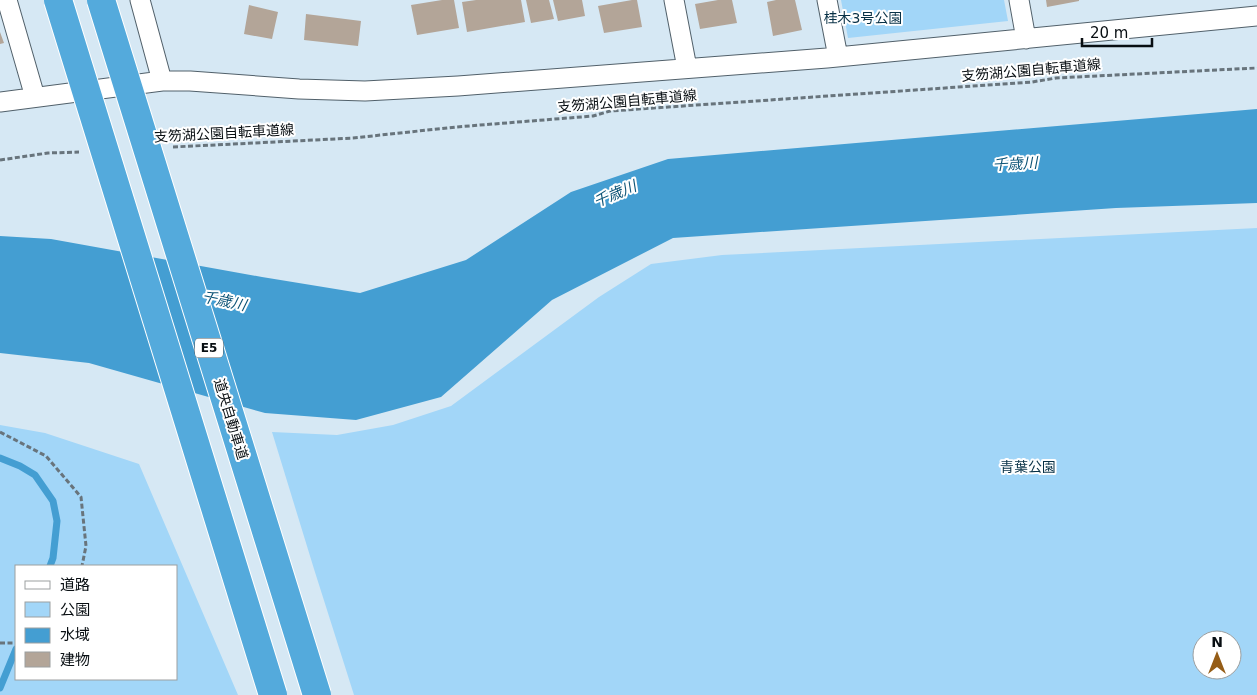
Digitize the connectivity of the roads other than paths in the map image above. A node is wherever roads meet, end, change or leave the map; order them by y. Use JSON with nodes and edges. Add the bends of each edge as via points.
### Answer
{"nodes":[{"id":1,"x":7,"y":0,"type":"edge"},
{"id":2,"x":58,"y":0,"type":"edge"},
{"id":3,"x":101,"y":0,"type":"edge"},
{"id":4,"x":140,"y":0,"type":"edge"},
{"id":5,"x":674,"y":0,"type":"edge"},
{"id":6,"x":827,"y":0,"type":"edge"},
{"id":7,"x":1019,"y":0,"type":"edge"},
{"id":8,"x":1248,"y":11,"type":"edge"},
{"id":9,"x":1026,"y":39,"type":"junction"},
{"id":10,"x":838,"y":57,"type":"junction"},
{"id":11,"x":687,"y":68,"type":"junction"},
{"id":12,"x":162,"y":81,"type":"junction"},
{"id":13,"x":35,"y":97,"type":"junction"},
{"id":14,"x":0,"y":102,"type":"edge"},
{"id":15,"x":273,"y":695,"type":"edge"},
{"id":16,"x":317,"y":695,"type":"edge"}],
"edges":[{"from":1,"to":13,"type":"street"},
{"from":2,"to":15,"type":"highway","bridge":true},
{"from":3,"to":16,"type":"highway","name":"道央自動車道","number":"E5","bridge":true},
{"from":4,"to":12,"type":"street"},
{"from":5,"to":11,"type":"street"},
{"from":6,"to":10,"type":"street"},
{"from":7,"to":9,"type":"street"},
{"from":8,"to":9,"type":"street"},
{"from":9,"to":10,"type":"street"},
{"from":10,"to":11,"type":"street"},
{"from":11,"to":12,"type":"street","via":[[365,91]]},
{"from":12,"to":13,"type":"street"},
{"from":13,"to":14,"type":"street"}]}
